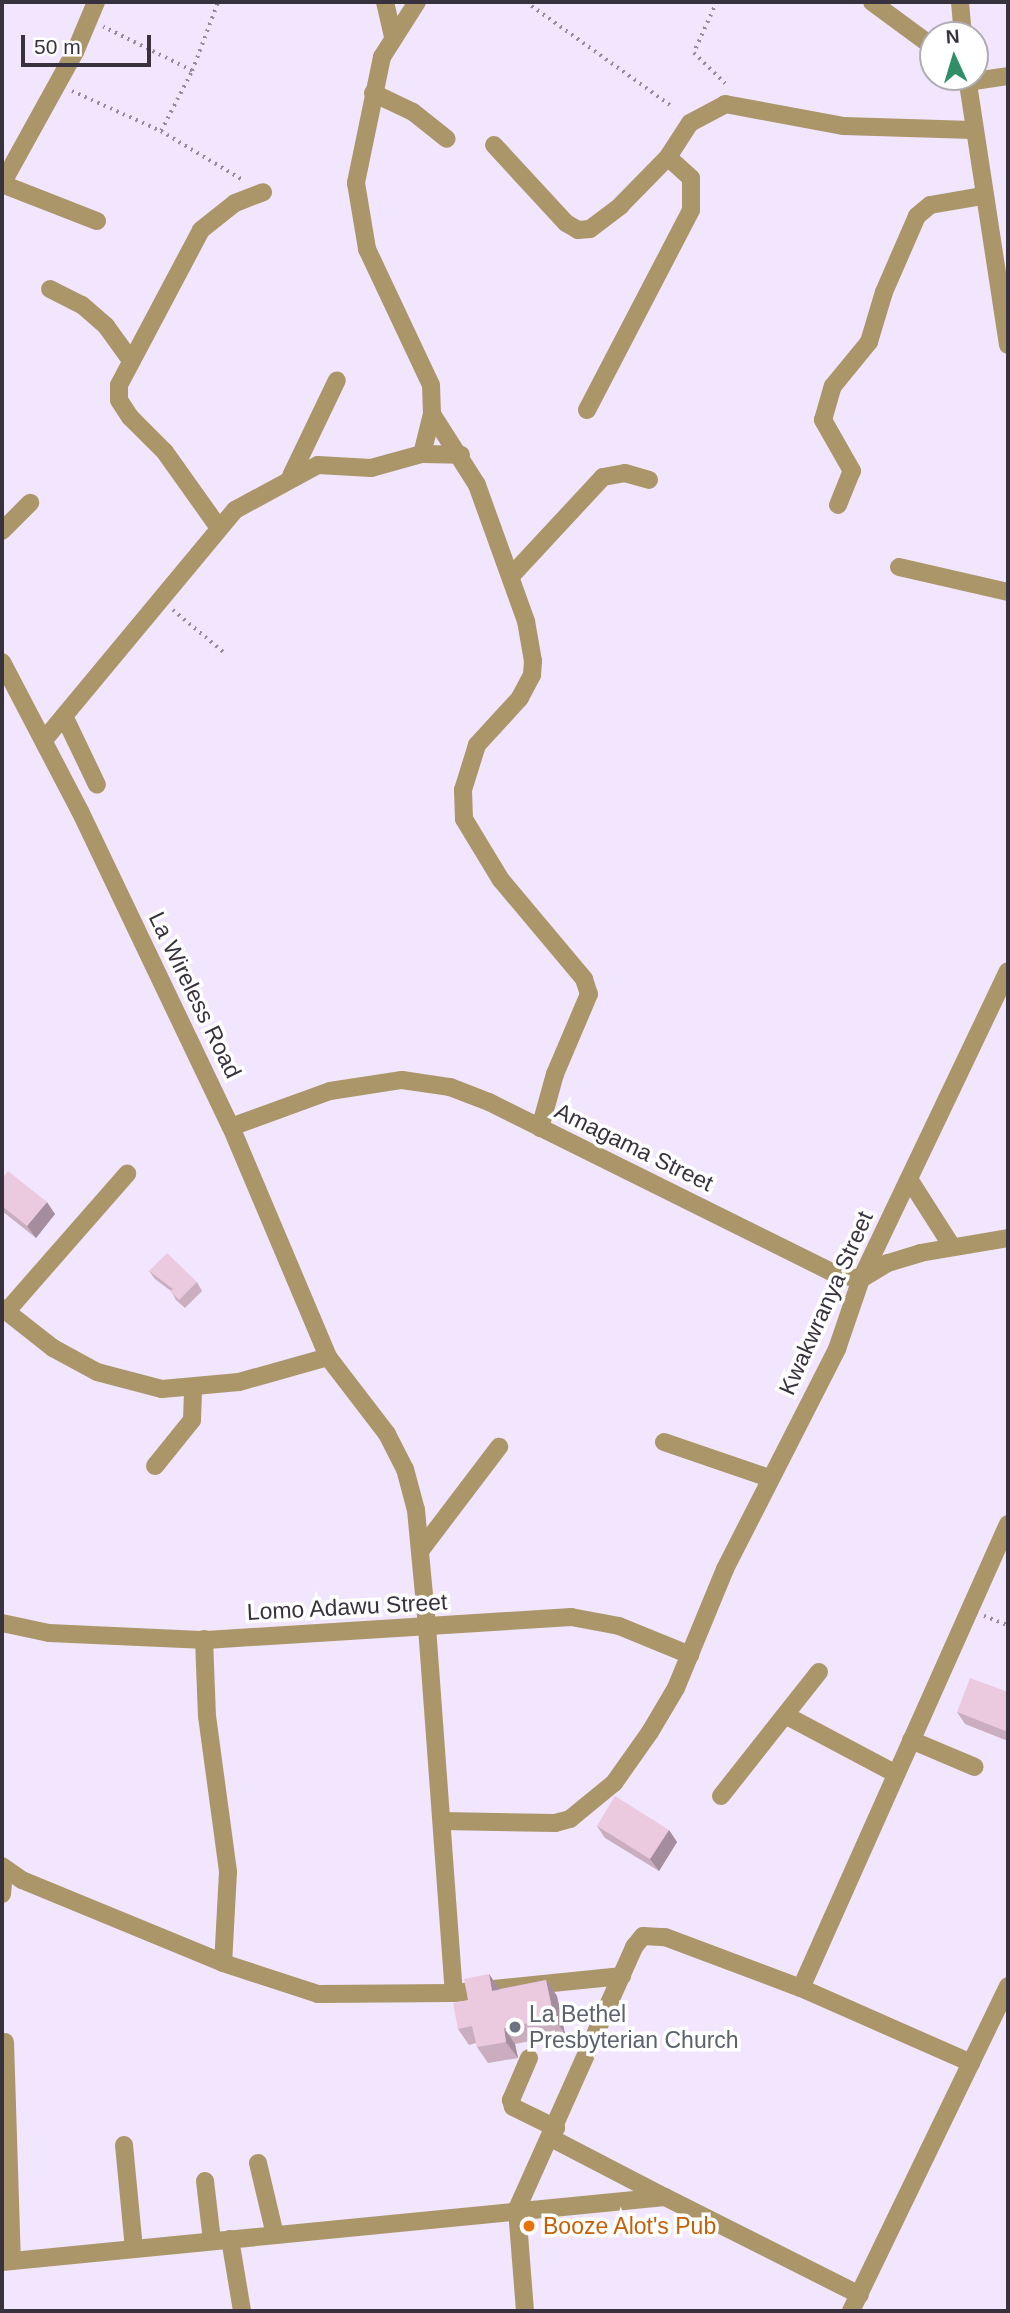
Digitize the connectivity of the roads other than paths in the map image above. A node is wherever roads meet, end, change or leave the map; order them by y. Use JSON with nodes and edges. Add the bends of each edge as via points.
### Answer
{"nodes":[{"id":1,"x":96,"y":2,"type":"edge"},
{"id":2,"x":385,"y":2,"type":"edge"},
{"id":3,"x":417,"y":2,"type":"edge"},
{"id":4,"x":872,"y":2,"type":"edge"},
{"id":5,"x":960,"y":2,"type":"edge"},
{"id":6,"x":962,"y":21,"type":"edge"},
{"id":7,"x":919,"y":37,"type":"edge"},
{"id":8,"x":393,"y":38,"type":"junction"},
{"id":9,"x":1008,"y":76,"type":"edge"},
{"id":10,"x":989,"y":77,"type":"edge"},
{"id":11,"x":968,"y":91,"type":"edge"},
{"id":12,"x":373,"y":93,"type":"junction"},
{"id":13,"x":972,"y":130,"type":"junction"},
{"id":14,"x":447,"y":139,"type":"dead end"},
{"id":15,"x":494,"y":145,"type":"dead end"},
{"id":16,"x":668,"y":157,"type":"junction"},
{"id":17,"x":2,"y":184,"type":"edge"},
{"id":18,"x":263,"y":192,"type":"road end"},
{"id":19,"x":983,"y":196,"type":"junction"},
{"id":20,"x":97,"y":220,"type":"dead end"},
{"id":21,"x":1004,"y":281,"type":"edge"},
{"id":22,"x":51,"y":289,"type":"dead end"},
{"id":23,"x":1008,"y":345,"type":"edge"},
{"id":24,"x":130,"y":359,"type":"junction"},
{"id":25,"x":337,"y":380,"type":"dead end"},
{"id":26,"x":587,"y":410,"type":"dead end"},
{"id":27,"x":432,"y":414,"type":"junction"},
{"id":28,"x":422,"y":454,"type":"junction"},
{"id":29,"x":461,"y":455,"type":"junction"},
{"id":30,"x":291,"y":476,"type":"junction"},
{"id":31,"x":649,"y":480,"type":"dead end"},
{"id":32,"x":30,"y":503,"type":"dead end"},
{"id":33,"x":838,"y":505,"type":"dead end"},
{"id":34,"x":219,"y":528,"type":"junction"},
{"id":35,"x":2,"y":531,"type":"edge"},
{"id":36,"x":899,"y":567,"type":"dead end"},
{"id":37,"x":511,"y":576,"type":"junction"},
{"id":38,"x":1008,"y":592,"type":"edge"},
{"id":39,"x":2,"y":662,"type":"edge"},
{"id":40,"x":64,"y":716,"type":"junction"},
{"id":41,"x":44,"y":740,"type":"junction"},
{"id":42,"x":97,"y":785,"type":"dead end"},
{"id":43,"x":1008,"y":971,"type":"edge"},
{"id":44,"x":231,"y":1127,"type":"junction"},
{"id":45,"x":540,"y":1128,"type":"junction"},
{"id":46,"x":127,"y":1174,"type":"dead end"},
{"id":47,"x":909,"y":1179,"type":"junction"},
{"id":48,"x":1008,"y":1238,"type":"edge"},
{"id":49,"x":951,"y":1245,"type":"junction"},
{"id":50,"x":862,"y":1279,"type":"junction"},
{"id":51,"x":4,"y":1310,"type":"edge"},
{"id":52,"x":328,"y":1357,"type":"junction"},
{"id":53,"x":193,"y":1388,"type":"junction"},
{"id":54,"x":664,"y":1442,"type":"dead end"},
{"id":55,"x":499,"y":1447,"type":"dead end"},
{"id":56,"x":155,"y":1466,"type":"dead end"},
{"id":57,"x":769,"y":1478,"type":"junction"},
{"id":58,"x":1008,"y":1524,"type":"edge"},
{"id":59,"x":420,"y":1551,"type":"junction"},
{"id":60,"x":2,"y":1623,"type":"edge"},
{"id":61,"x":428,"y":1627,"type":"junction"},
{"id":62,"x":204,"y":1639,"type":"junction"},
{"id":63,"x":690,"y":1655,"type":"junction"},
{"id":64,"x":819,"y":1672,"type":"dead end"},
{"id":65,"x":787,"y":1716,"type":"junction"},
{"id":66,"x":911,"y":1740,"type":"junction"},
{"id":67,"x":975,"y":1767,"type":"dead end"},
{"id":68,"x":896,"y":1774,"type":"junction"},
{"id":69,"x":721,"y":1796,"type":"dead end"},
{"id":70,"x":442,"y":1821,"type":"junction"},
{"id":71,"x":3,"y":1867,"type":"edge"},
{"id":72,"x":2,"y":1894,"type":"edge"},
{"id":73,"x":223,"y":1963,"type":"junction"},
{"id":74,"x":622,"y":1976,"type":"junction"},
{"id":75,"x":1008,"y":1986,"type":"edge"},
{"id":76,"x":801,"y":1988,"type":"junction"},
{"id":77,"x":454,"y":1993,"type":"junction"},
{"id":78,"x":5,"y":2042,"type":"dead end"},
{"id":79,"x":529,"y":2058,"type":"dead end"},
{"id":80,"x":971,"y":2063,"type":"junction"},
{"id":81,"x":553,"y":2133,"type":"junction"},
{"id":82,"x":124,"y":2145,"type":"dead end"},
{"id":83,"x":258,"y":2163,"type":"dead end"},
{"id":84,"x":205,"y":2181,"type":"dead end"},
{"id":85,"x":665,"y":2197,"type":"junction"},
{"id":86,"x":517,"y":2208,"type":"junction"},
{"id":87,"x":275,"y":2235,"type":"junction"},
{"id":88,"x":230,"y":2239,"type":"junction"},
{"id":89,"x":212,"y":2241,"type":"junction"},
{"id":90,"x":134,"y":2249,"type":"junction"},
{"id":91,"x":7,"y":2262,"type":"edge"},
{"id":92,"x":855,"y":2303,"type":"edge"},
{"id":93,"x":242,"y":2311,"type":"edge"},
{"id":94,"x":525,"y":2311,"type":"edge"}],
"edges":[{"from":1,"to":17,"type":"street"},
{"from":2,"to":8,"type":"street"},
{"from":3,"to":8,"type":"street"},
{"from":4,"to":7,"type":"street"},
{"from":5,"to":6,"type":"street"},
{"from":8,"to":12,"type":"street","via":[[382,57]]},
{"from":9,"to":10,"type":"street"},
{"from":11,"to":13,"type":"street"},
{"from":12,"to":14,"type":"street","via":[[413,112]]},
{"from":12,"to":27,"type":"street","via":[[356,183],[358,215],[378,280],[431,385]]},
{"from":13,"to":16,"type":"street","via":[[844,126],[725,104],[706,110],[690,123]]},
{"from":13,"to":19,"type":"street"},
{"from":15,"to":16,"type":"street","via":[[566,223],[578,230],[590,229],[620,206]]},
{"from":16,"to":26,"type":"street","via":[[691,178],[691,210]]},
{"from":17,"to":20,"type":"street"},
{"from":18,"to":24,"type":"street","via":[[235,203],[201,230],[165,306]]},
{"from":19,"to":21,"type":"street"},
{"from":19,"to":33,"type":"street","via":[[930,205],[917,216],[884,292],[869,342],[833,386],[822,421],[852,471]]},
{"from":21,"to":23,"type":"street"},
{"from":22,"to":24,"type":"street","via":[[90,312]]},
{"from":24,"to":34,"type":"street","via":[[119,385],[120,400]]},
{"from":25,"to":30,"type":"street"},
{"from":27,"to":28,"type":"street"},
{"from":27,"to":29,"type":"street"},
{"from":28,"to":29,"type":"street"},
{"from":28,"to":30,"type":"street","via":[[370,468],[318,465]]},
{"from":29,"to":37,"type":"street"},
{"from":30,"to":34,"type":"street","via":[[235,510]]},
{"from":31,"to":37,"type":"street","via":[[625,473],[603,477]]},
{"from":32,"to":35,"type":"street"},
{"from":34,"to":40,"type":"street"},
{"from":36,"to":38,"type":"street"},
{"from":37,"to":45,"type":"street","via":[[526,621],[532,676],[520,698],[477,745],[462,803],[472,838],[587,985],[587,1005],[555,1074]]},
{"from":39,"to":41,"type":"street","name":"La Wireless Road"},
{"from":40,"to":41,"type":"street"},
{"from":40,"to":42,"type":"street"},
{"from":41,"to":44,"type":"street","name":"La Wireless Road"},
{"from":43,"to":47,"type":"street","name":"Kwakwranya Street"},
{"from":44,"to":45,"type":"street","name":"Amagama Street","via":[[330,1091],[402,1080],[450,1087]]},
{"from":44,"to":52,"type":"street","name":"La Wireless Road"},
{"from":45,"to":50,"type":"street","name":"Amagama Street","via":[[835,1274]]},
{"from":46,"to":51,"type":"street"},
{"from":47,"to":49,"type":"street"},
{"from":47,"to":50,"type":"street","name":"Kwakwranya Street"},
{"from":48,"to":49,"type":"street"},
{"from":49,"to":50,"type":"street","via":[[888,1263]]},
{"from":50,"to":57,"type":"street","name":"Kwakwranya Street","via":[[836,1349]]},
{"from":51,"to":53,"type":"street","via":[[53,1349],[97,1372],[162,1389]]},
{"from":52,"to":53,"type":"street","via":[[239,1382]]},
{"from":52,"to":59,"type":"street","name":"La Wireless Road","via":[[387,1434],[405,1469]]},
{"from":53,"to":56,"type":"street","via":[[192,1420]]},
{"from":54,"to":57,"type":"street"},
{"from":55,"to":59,"type":"street"},
{"from":57,"to":63,"type":"street","name":"Kwakwranya Street"},
{"from":58,"to":66,"type":"street"},
{"from":59,"to":61,"type":"street","name":"La Wireless Road"},
{"from":60,"to":62,"type":"street","name":"Lomo Adawu Street","via":[[49,1633]]},
{"from":61,"to":62,"type":"street","name":"Lomo Adawu Street"},
{"from":61,"to":63,"type":"street","name":"Lomo Adawu Street","via":[[571,1617],[619,1626]]},
{"from":61,"to":70,"type":"street","name":"La Wireless Road"},
{"from":62,"to":73,"type":"street","via":[[207,1716],[228,1872]]},
{"from":63,"to":70,"type":"street","name":"Kwakwranya Street","via":[[676,1688],[623,1773],[576,1815],[555,1823]]},
{"from":64,"to":65,"type":"street"},
{"from":65,"to":68,"type":"street"},
{"from":65,"to":69,"type":"street"},
{"from":66,"to":67,"type":"street"},
{"from":66,"to":68,"type":"street"},
{"from":68,"to":76,"type":"street"},
{"from":70,"to":77,"type":"street","name":"La Wireless Road"},
{"from":71,"to":72,"type":"street"},
{"from":71,"to":73,"type":"street"},
{"from":73,"to":77,"type":"street","via":[[318,1994]]},
{"from":74,"to":76,"type":"street","via":[[634,1947],[653,1933]]},
{"from":74,"to":77,"type":"street"},
{"from":74,"to":81,"type":"street"},
{"from":75,"to":80,"type":"street"},
{"from":76,"to":80,"type":"street"},
{"from":78,"to":91,"type":"street"},
{"from":79,"to":81,"type":"street","via":[[511,2100],[513,2107]]},
{"from":80,"to":92,"type":"street"},
{"from":81,"to":85,"type":"street"},
{"from":81,"to":86,"type":"street"},
{"from":82,"to":90,"type":"street"},
{"from":83,"to":87,"type":"street"},
{"from":84,"to":89,"type":"street"},
{"from":85,"to":86,"type":"street"},
{"from":85,"to":92,"type":"street"},
{"from":86,"to":87,"type":"street"},
{"from":86,"to":94,"type":"street"},
{"from":87,"to":88,"type":"street"},
{"from":88,"to":89,"type":"street"},
{"from":88,"to":93,"type":"street"},
{"from":89,"to":90,"type":"street"},
{"from":90,"to":91,"type":"street"}]}
